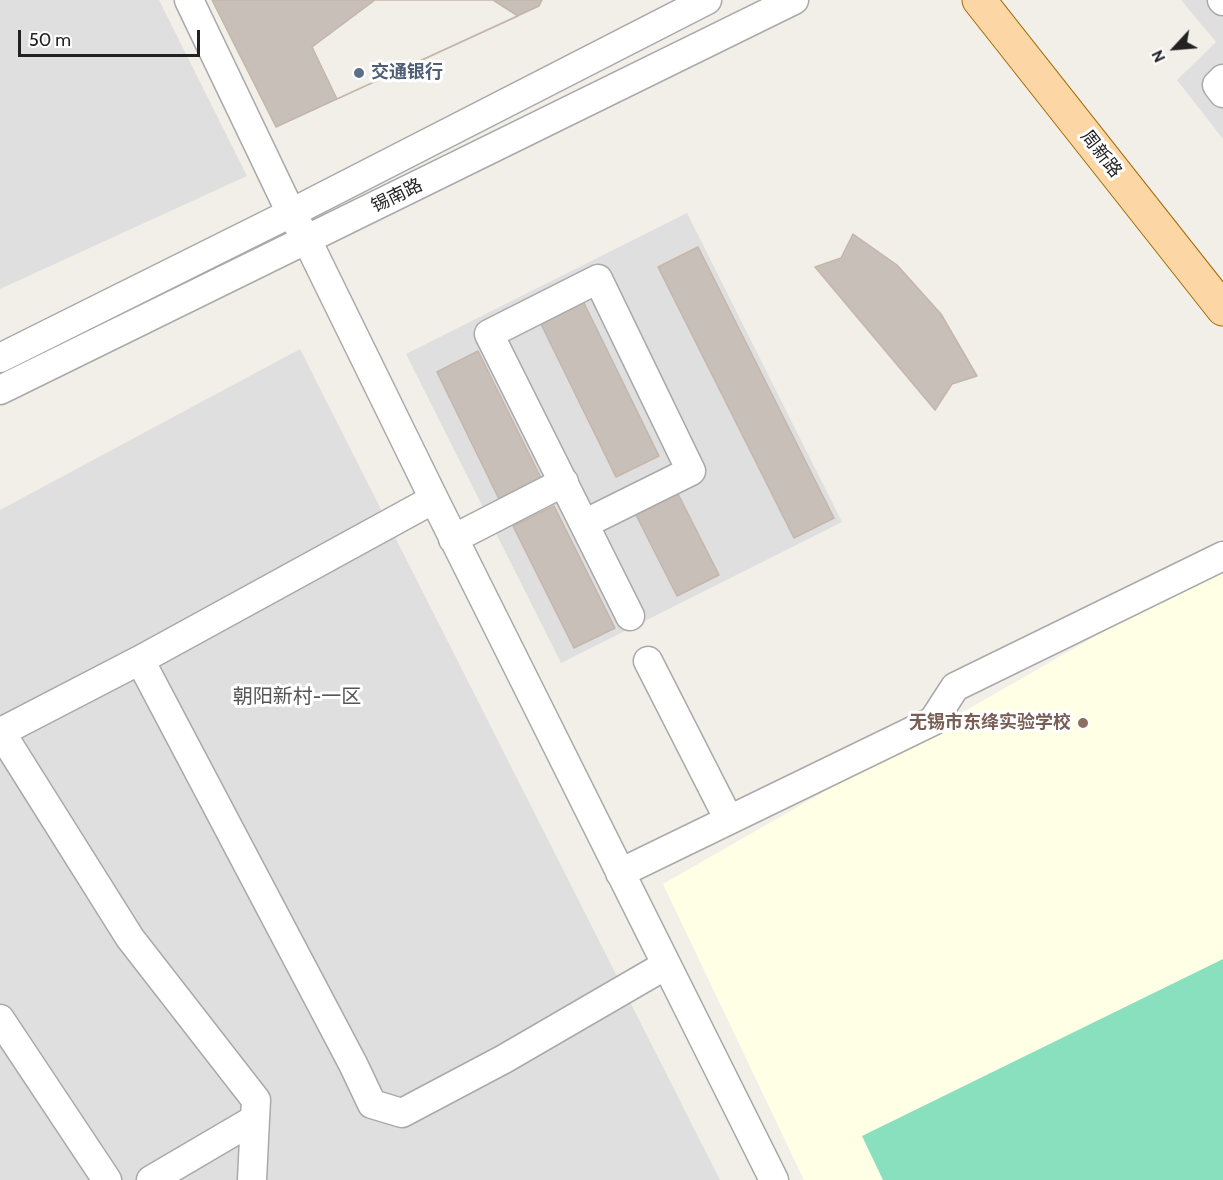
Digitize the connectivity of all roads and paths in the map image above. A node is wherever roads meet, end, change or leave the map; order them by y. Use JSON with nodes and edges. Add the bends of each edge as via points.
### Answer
{"nodes":[{"id":1,"x":189,"y":0,"type":"edge"},
{"id":2,"x":706,"y":0,"type":"edge"},
{"id":3,"x":794,"y":0,"type":"edge"},
{"id":4,"x":979,"y":0,"type":"edge"},
{"id":5,"x":996,"y":0,"type":"edge"},
{"id":6,"x":1223,"y":79,"type":"edge"},
{"id":7,"x":1223,"y":93,"type":"edge"},
{"id":8,"x":291,"y":213,"type":"junction"},
{"id":9,"x":307,"y":240,"type":"junction"},
{"id":10,"x":1223,"y":286,"type":"edge"},
{"id":11,"x":1223,"y":309,"type":"edge"},
{"id":12,"x":0,"y":358,"type":"edge"},
{"id":13,"x":0,"y":390,"type":"edge"},
{"id":14,"x":564,"y":482,"type":"junction"},
{"id":15,"x":434,"y":499,"type":"junction"},
{"id":16,"x":584,"y":524,"type":"junction"},
{"id":17,"x":453,"y":539,"type":"junction"},
{"id":18,"x":1223,"y":556,"type":"edge"},
{"id":19,"x":630,"y":616,"type":"dead end"},
{"id":20,"x":140,"y":660,"type":"junction"},
{"id":21,"x":648,"y":661,"type":"dead end"},
{"id":22,"x":0,"y":731,"type":"edge"},
{"id":23,"x":729,"y":820,"type":"junction"},
{"id":24,"x":620,"y":873,"type":"junction"},
{"id":25,"x":666,"y":964,"type":"junction"},
{"id":26,"x":0,"y":1019,"type":"edge"},
{"id":27,"x":255,"y":1119,"type":"junction"},
{"id":28,"x":106,"y":1180,"type":"edge"},
{"id":29,"x":151,"y":1180,"type":"edge"},
{"id":30,"x":252,"y":1180,"type":"edge"},
{"id":31,"x":774,"y":1180,"type":"edge"}],
"edges":[{"from":1,"to":8,"type":"street"},
{"from":2,"to":8,"type":"street","name":"锡南路"},
{"from":3,"to":9,"type":"street","name":"锡南路"},
{"from":4,"to":11,"type":"main road","name":"周新路"},
{"from":5,"to":10,"type":"main road","name":"周新路"},
{"from":6,"to":7,"type":"street","via":[[1217,85]]},
{"from":8,"to":9,"type":"street"},
{"from":8,"to":12,"type":"street","name":"锡南路"},
{"from":9,"to":13,"type":"street","name":"锡南路"},
{"from":9,"to":15,"type":"street"},
{"from":14,"to":16,"type":"street"},
{"from":14,"to":16,"type":"street","via":[[489,334],[597,279],[691,471]]},
{"from":14,"to":17,"type":"street"},
{"from":15,"to":17,"type":"street"},
{"from":15,"to":20,"type":"street"},
{"from":16,"to":19,"type":"street"},
{"from":17,"to":24,"type":"street"},
{"from":18,"to":23,"type":"street","via":[[956,687],[933,721]]},
{"from":20,"to":22,"type":"street"},
{"from":20,"to":25,"type":"street","via":[[372,1104],[402,1113],[504,1059]]},
{"from":21,"to":23,"type":"street"},
{"from":22,"to":27,"type":"street","via":[[130,938],[256,1100]]},
{"from":23,"to":24,"type":"street"},
{"from":24,"to":25,"type":"street"},
{"from":25,"to":31,"type":"street"},
{"from":26,"to":28,"type":"street"},
{"from":27,"to":29,"type":"street"},
{"from":27,"to":30,"type":"street"}]}
